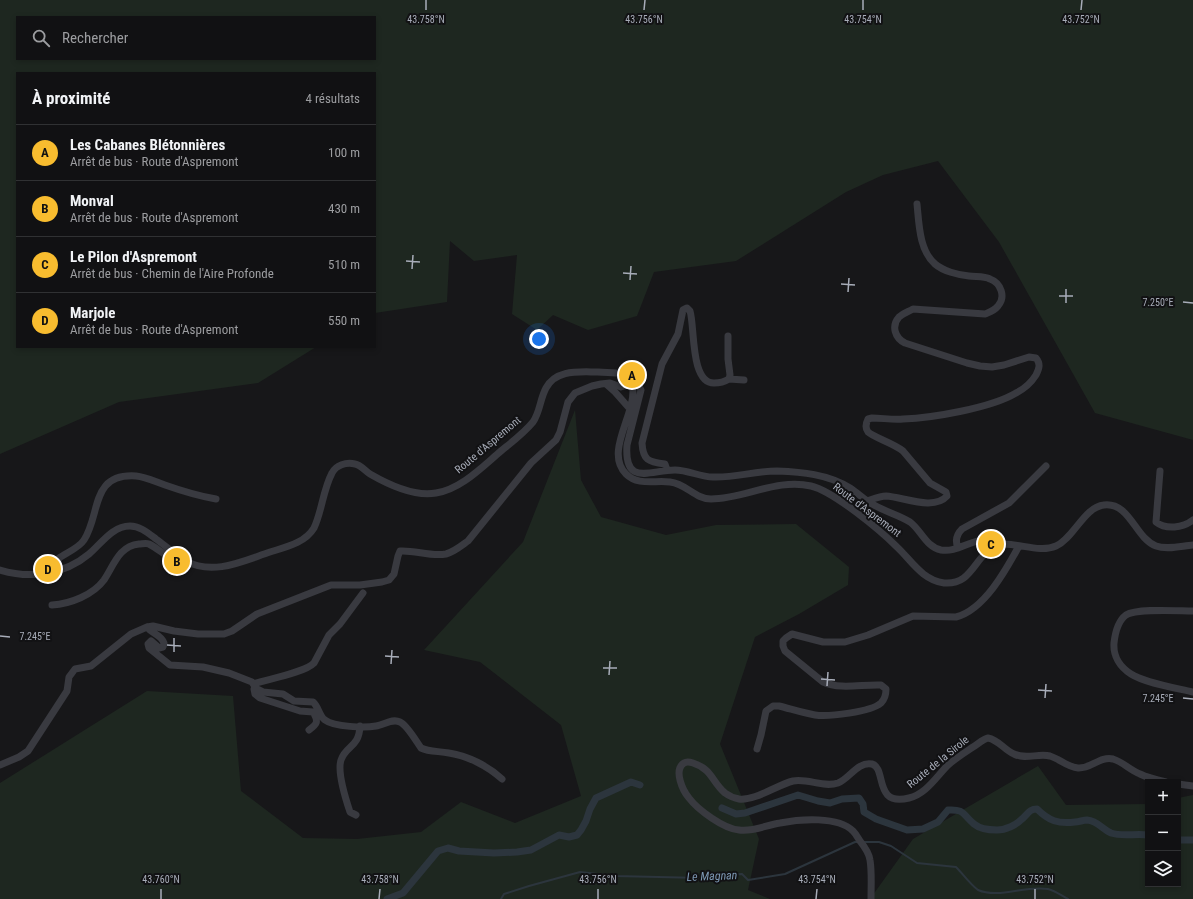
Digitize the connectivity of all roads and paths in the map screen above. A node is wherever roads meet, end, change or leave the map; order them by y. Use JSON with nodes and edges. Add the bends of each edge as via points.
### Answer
{"nodes":[{"id":1,"x":917,"y":204,"type":"dead end"},
{"id":2,"x":728,"y":336,"type":"dead end"},
{"id":3,"x":729,"y":379,"type":"junction"},
{"id":4,"x":744,"y":380,"type":"dead end"},
{"id":5,"x":606,"y":384,"type":"junction"},
{"id":6,"x":632,"y":384,"type":"junction"},
{"id":7,"x":615,"y":392,"type":"junction"},
{"id":8,"x":633,"y":398,"type":"junction"},
{"id":9,"x":630,"y":409,"type":"junction"},
{"id":10,"x":1046,"y":466,"type":"dead end"},
{"id":11,"x":667,"y":470,"type":"junction"},
{"id":12,"x":1160,"y":471,"type":"dead end"},
{"id":13,"x":216,"y":499,"type":"dead end"},
{"id":14,"x":867,"y":500,"type":"junction"},
{"id":15,"x":1193,"y":520,"type":"edge"},
{"id":16,"x":997,"y":545,"type":"junction"},
{"id":17,"x":1193,"y":545,"type":"edge"},
{"id":18,"x":1019,"y":546,"type":"junction"},
{"id":19,"x":958,"y":548,"type":"junction"},
{"id":20,"x":175,"y":554,"type":"junction"},
{"id":21,"x":0,"y":570,"type":"edge"},
{"id":22,"x":58,"y":571,"type":"junction"},
{"id":23,"x":363,"y":593,"type":"dead end"},
{"id":24,"x":52,"y":605,"type":"dead end"},
{"id":25,"x":1193,"y":611,"type":"edge"},
{"id":26,"x":147,"y":626,"type":"junction"},
{"id":27,"x":254,"y":685,"type":"junction"},
{"id":28,"x":1193,"y":692,"type":"edge"},
{"id":29,"x":360,"y":726,"type":"junction"},
{"id":30,"x":309,"y":730,"type":"dead end"},
{"id":31,"x":757,"y":749,"type":"dead end"},
{"id":32,"x":0,"y":765,"type":"edge"},
{"id":33,"x":502,"y":779,"type":"dead end"},
{"id":34,"x":1153,"y":779,"type":"edge"},
{"id":35,"x":1181,"y":784,"type":"edge"},
{"id":36,"x":1193,"y":786,"type":"edge"},
{"id":37,"x":356,"y":815,"type":"dead end"},
{"id":38,"x":871,"y":899,"type":"edge"}],
"edges":[{"from":1,"to":14,"type":"street","via":[[920,234],[932,260],[938,266],[956,273],[989,278],[999,285],[1002,292],[999,305],[985,314],[913,309],[897,320],[895,330],[898,339],[905,344],[975,365],[1004,365],[1029,357],[1036,358],[1040,366],[1028,384],[1016,393],[995,402],[916,418],[868,419],[866,427],[870,433],[903,451],[930,483],[946,492],[947,496],[942,501],[933,503],[886,496]]},
{"from":2,"to":3,"type":"street"},
{"from":3,"to":4,"type":"street"},
{"from":3,"to":11,"type":"street","via":[[721,383],[711,383],[701,376],[695,352],[691,314],[685,308],[678,334],[662,364],[642,443],[647,461],[665,464]]},
{"from":5,"to":6,"type":"street","via":[[621,387]]},
{"from":5,"to":7,"type":"street"},
{"from":5,"to":26,"type":"street","via":[[575,393],[568,402],[556,440],[531,464],[468,541],[456,550],[445,554],[400,551],[394,574],[389,580],[360,585],[331,585],[257,614],[227,633],[198,634]]},
{"from":6,"to":8,"type":"street","name":"Route d'Aspremont"},
{"from":6,"to":11,"type":"street","via":[[638,384],[641,390],[627,445],[628,464],[640,473],[651,474]]},
{"from":6,"to":20,"type":"street","name":"Route d'Aspremont","via":[[625,376],[617,373],[580,372],[559,376],[546,387],[537,415],[527,429],[473,474],[447,490],[435,494],[412,492],[386,482],[357,464],[343,464],[332,472],[312,532],[296,544],[217,568],[198,566]]},
{"from":7,"to":8,"type":"street"},
{"from":7,"to":9,"type":"street"},
{"from":8,"to":9,"type":"street","name":"Route d'Aspremont"},
{"from":9,"to":16,"type":"street","name":"Route d'Aspremont","via":[[619,457],[623,470],[635,480],[677,483],[706,499],[790,485],[811,486],[823,490],[884,535],[921,573],[942,583],[961,581],[985,553]]},
{"from":10,"to":19,"type":"street","via":[[1009,503],[962,529],[957,536]]},
{"from":11,"to":14,"type":"street","via":[[715,478],[775,471],[819,475],[836,481]]},
{"from":12,"to":15,"type":"street","via":[[1156,522],[1174,527]]},
{"from":13,"to":22,"type":"street","via":[[142,477],[111,480],[100,494],[84,541],[59,558],[56,566]]},
{"from":14,"to":19,"type":"street","via":[[910,522],[934,547],[941,550]]},
{"from":16,"to":18,"type":"street"},
{"from":16,"to":19,"type":"street","via":[[994,540],[987,539]]},
{"from":17,"to":18,"type":"street","via":[[1165,548],[1155,546],[1142,536],[1125,512],[1106,505],[1092,511],[1056,546],[1042,549]]},
{"from":18,"to":31,"type":"street","via":[[996,584],[978,604],[963,615],[913,616],[844,642],[823,642],[795,634],[789,635],[783,641],[785,651],[823,682],[839,686],[881,685],[886,689],[885,698],[871,708],[831,715],[814,715],[773,706],[766,711]]},
{"from":20,"to":22,"type":"street","name":"Route d'Aspremont","via":[[142,529],[126,526],[111,533],[81,560]]},
{"from":20,"to":24,"type":"street","via":[[167,556],[149,544],[133,545],[123,551],[97,587],[62,604]]},
{"from":21,"to":22,"type":"street","name":"Route d'Aspremont","via":[[34,575]]},
{"from":23,"to":27,"type":"street","via":[[340,624],[328,635],[311,666]]},
{"from":25,"to":28,"type":"street","via":[[1142,611],[1123,617],[1116,634],[1114,653],[1120,665],[1132,674]]},
{"from":26,"to":27,"type":"street","via":[[161,637],[164,643],[159,648],[151,641],[148,644],[149,648],[170,665],[203,667],[229,674]]},
{"from":26,"to":32,"type":"street","via":[[131,634],[91,666],[75,669],[69,677],[67,691],[34,743],[24,754]]},
{"from":27,"to":29,"type":"street","via":[[263,692],[282,694],[294,701],[313,702],[318,707],[321,717],[332,724]]},
{"from":27,"to":30,"type":"street","via":[[255,694],[260,698],[300,711],[313,712],[317,722]]},
{"from":29,"to":33,"type":"street","via":[[377,726],[398,721],[421,748],[470,759],[493,770]]},
{"from":29,"to":37,"type":"street","via":[[358,740],[341,760],[340,769],[346,803],[350,812]]},
{"from":34,"to":38,"type":"street","name":"Route de la Sirole","via":[[1110,759],[1078,768],[1051,756],[1019,756],[988,738],[949,764],[920,793],[904,799],[893,798],[883,791],[878,769],[868,764],[832,785],[793,780],[752,798],[739,799],[724,792],[708,770],[688,762],[680,767],[680,782],[689,799],[695,806],[726,826],[737,830],[752,830],[778,823],[818,819],[839,823],[852,830],[870,859]]},
{"from":35,"to":36,"type":"street"}]}
